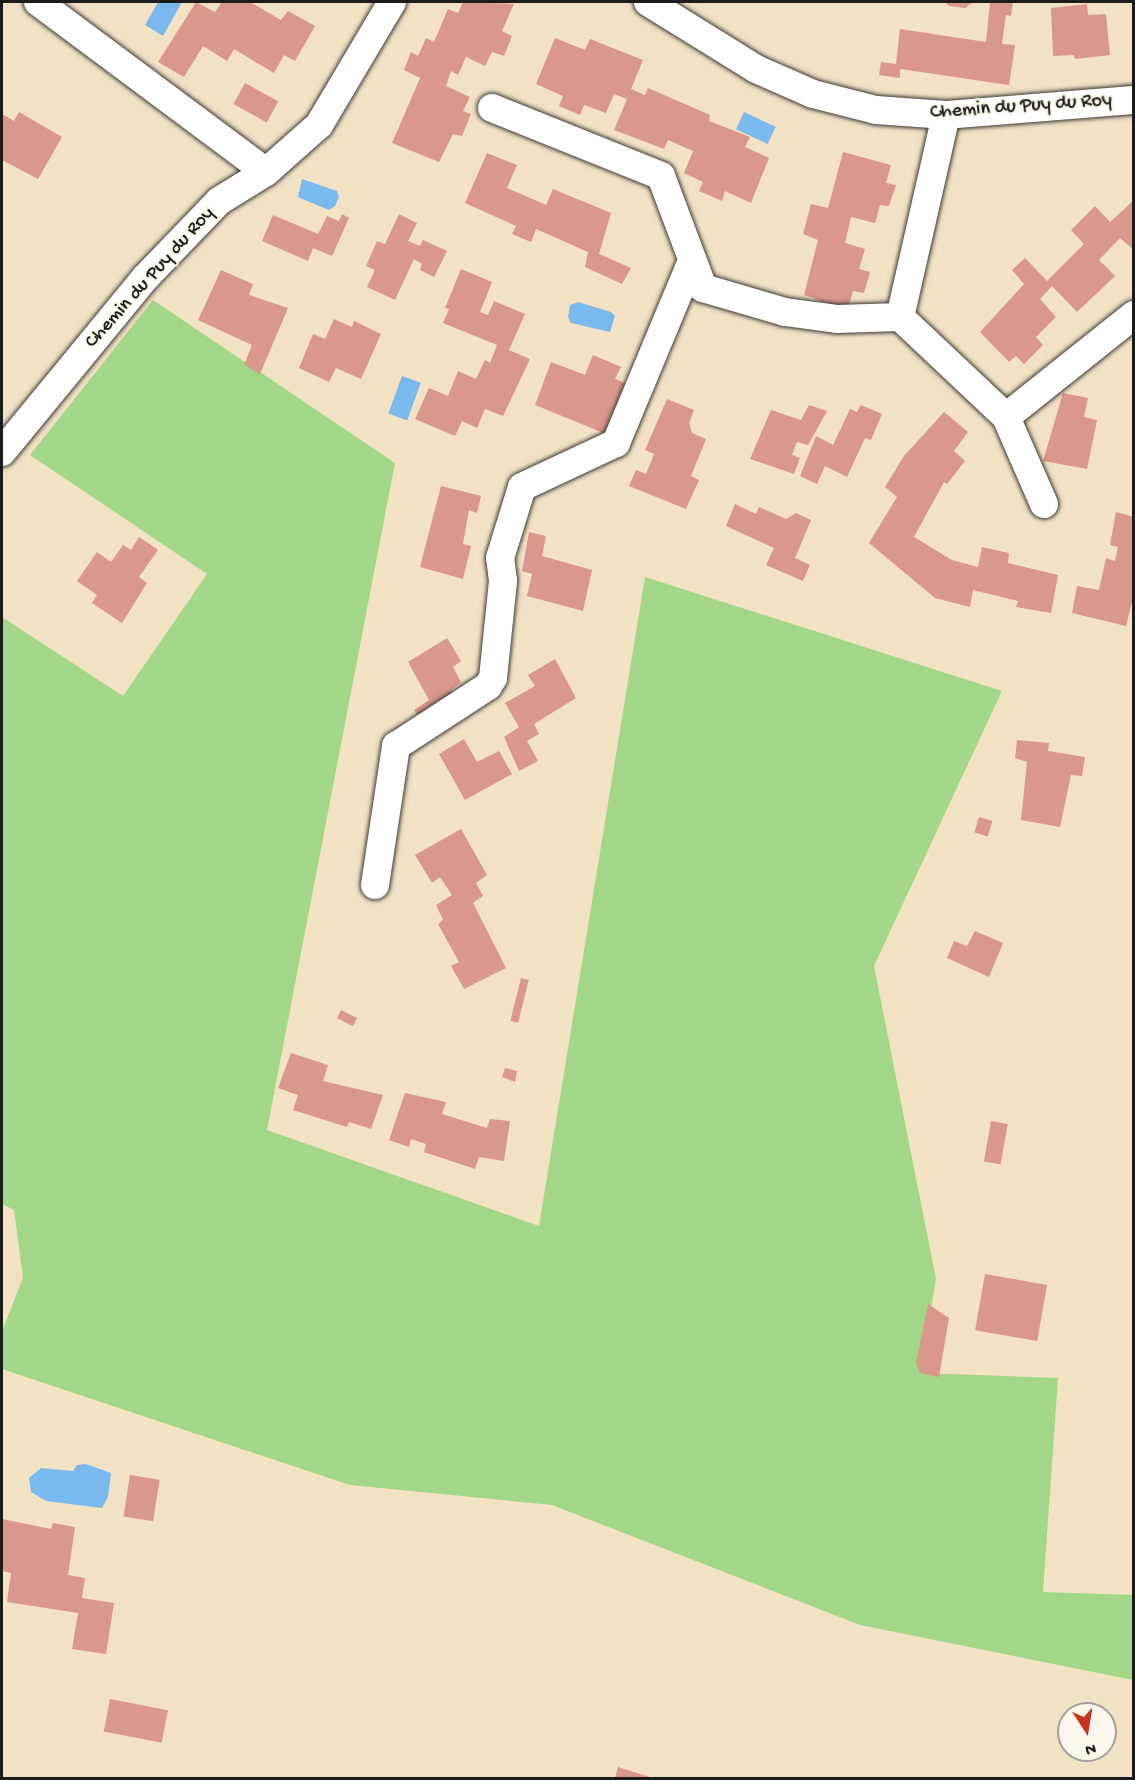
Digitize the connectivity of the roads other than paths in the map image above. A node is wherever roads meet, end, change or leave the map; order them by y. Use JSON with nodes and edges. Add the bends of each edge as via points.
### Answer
{"nodes":[{"id":1,"x":38,"y":2,"type":"edge"},
{"id":2,"x":392,"y":2,"type":"edge"},
{"id":3,"x":648,"y":2,"type":"edge"},
{"id":4,"x":1134,"y":100,"type":"edge"},
{"id":5,"x":492,"y":108,"type":"dead end"},
{"id":6,"x":946,"y":115,"type":"junction"},
{"id":7,"x":266,"y":172,"type":"junction"},
{"id":8,"x":692,"y":260,"type":"junction"},
{"id":9,"x":1134,"y":315,"type":"edge"},
{"id":10,"x":900,"y":316,"type":"junction"},
{"id":11,"x":1006,"y":417,"type":"junction"},
{"id":12,"x":2,"y":452,"type":"edge"},
{"id":13,"x":1044,"y":504,"type":"dead end"},
{"id":14,"x":375,"y":885,"type":"dead end"}],
"edges":[{"from":1,"to":7,"type":"street"},
{"from":2,"to":7,"type":"street","name":"Chemin du Puy du Roy","via":[[319,125]]},
{"from":3,"to":6,"type":"street","name":"Chemin du Puy du Roy","via":[[756,69],[813,94],[876,110]]},
{"from":4,"to":6,"type":"street","name":"Chemin du Puy du Roy"},
{"from":5,"to":8,"type":"street","via":[[661,176]]},
{"from":6,"to":10,"type":"street"},
{"from":7,"to":12,"type":"street","name":"Chemin du Puy du Roy","via":[[219,201],[145,278]]},
{"from":8,"to":10,"type":"street","via":[[703,288],[786,312],[837,319]]},
{"from":8,"to":14,"type":"street","via":[[616,443],[522,487],[500,558],[503,581],[493,678],[488,686],[396,746]]},
{"from":9,"to":11,"type":"street"},
{"from":10,"to":11,"type":"street"},
{"from":11,"to":13,"type":"street"}]}
